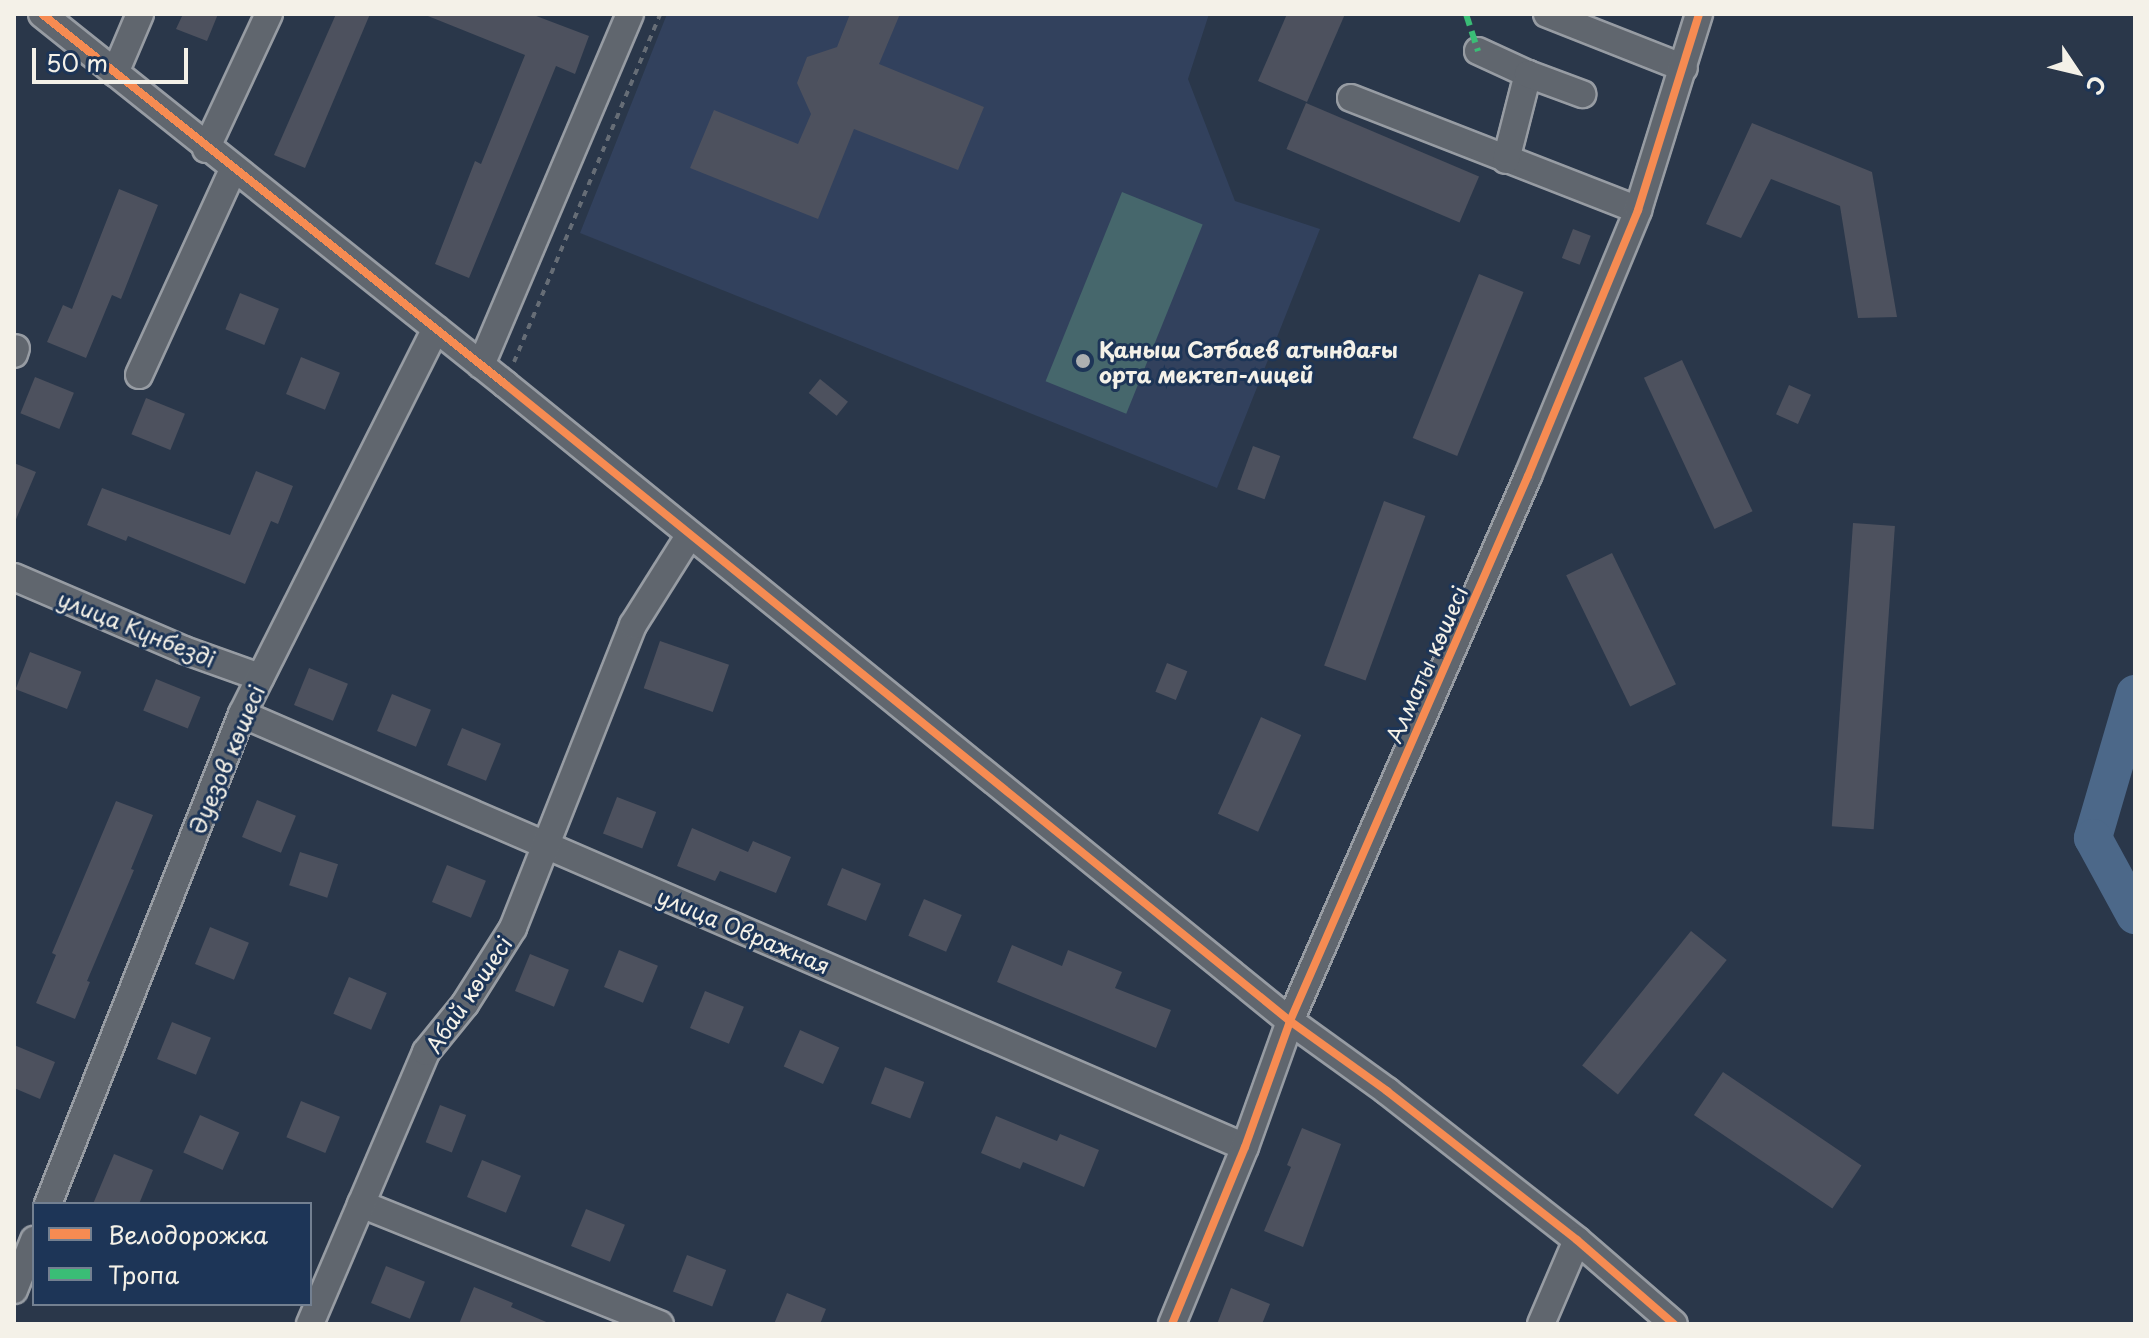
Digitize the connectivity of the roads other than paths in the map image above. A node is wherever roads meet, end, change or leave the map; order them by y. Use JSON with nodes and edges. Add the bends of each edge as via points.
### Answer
{"nodes":[{"id":1,"x":42,"y":14,"type":"edge"},
{"id":2,"x":140,"y":14,"type":"edge"},
{"id":3,"x":269,"y":14,"type":"edge"},
{"id":4,"x":1547,"y":14,"type":"edge"},
{"id":5,"x":1699,"y":14,"type":"edge"},
{"id":6,"x":628,"y":15,"type":"edge"},
{"id":7,"x":1478,"y":51,"type":"dead end"},
{"id":8,"x":1684,"y":68,"type":"junction"},
{"id":9,"x":115,"y":73,"type":"junction"},
{"id":10,"x":1528,"y":74,"type":"junction"},
{"id":11,"x":1582,"y":94,"type":"dead end"},
{"id":12,"x":1351,"y":98,"type":"dead end"},
{"id":13,"x":206,"y":149,"type":"junction"},
{"id":14,"x":1506,"y":160,"type":"junction"},
{"id":15,"x":233,"y":170,"type":"junction"},
{"id":16,"x":1638,"y":210,"type":"junction"},
{"id":17,"x":436,"y":329,"type":"junction"},
{"id":18,"x":481,"y":365,"type":"junction"},
{"id":19,"x":139,"y":375,"type":"dead end"},
{"id":20,"x":689,"y":536,"type":"junction"},
{"id":21,"x":14,"y":577,"type":"edge"},
{"id":22,"x":260,"y":677,"type":"junction"},
{"id":23,"x":242,"y":714,"type":"junction"},
{"id":24,"x":548,"y":845,"type":"junction"},
{"id":25,"x":1290,"y":1021,"type":"junction"},
{"id":26,"x":1245,"y":1147,"type":"junction"},
{"id":27,"x":49,"y":1202,"type":"edge"},
{"id":28,"x":361,"y":1204,"type":"junction"},
{"id":29,"x":1577,"y":1240,"type":"junction"},
{"id":30,"x":32,"y":1245,"type":"edge"},
{"id":31,"x":14,"y":1290,"type":"edge"},
{"id":32,"x":310,"y":1324,"type":"edge"},
{"id":33,"x":660,"y":1324,"type":"edge"},
{"id":34,"x":1172,"y":1324,"type":"edge"},
{"id":35,"x":1541,"y":1324,"type":"edge"},
{"id":36,"x":1674,"y":1324,"type":"edge"}],
"edges":[{"from":1,"to":9,"type":"street"},
{"from":2,"to":9,"type":"street"},
{"from":3,"to":13,"type":"street"},
{"from":4,"to":8,"type":"street"},
{"from":5,"to":8,"type":"street","name":"Алматы көшесі"},
{"from":6,"to":18,"type":"street"},
{"from":7,"to":10,"type":"street"},
{"from":8,"to":16,"type":"street","name":"Алматы көшесі"},
{"from":9,"to":13,"type":"street"},
{"from":10,"to":11,"type":"street"},
{"from":10,"to":14,"type":"street"},
{"from":12,"to":14,"type":"street"},
{"from":13,"to":15,"type":"street"},
{"from":14,"to":16,"type":"street"},
{"from":15,"to":17,"type":"street"},
{"from":15,"to":19,"type":"street"},
{"from":16,"to":25,"type":"street","name":"Алматы көшесі"},
{"from":17,"to":18,"type":"street"},
{"from":17,"to":22,"type":"street","name":"Әуезов көшесі"},
{"from":18,"to":20,"type":"street"},
{"from":20,"to":24,"type":"street","name":"Абай көшесі","via":[[633,625]]},
{"from":20,"to":25,"type":"street"},
{"from":21,"to":22,"type":"street","name":"улица Күнбезді"},
{"from":22,"to":23,"type":"street","name":"Әуезов көшесі"},
{"from":23,"to":24,"type":"street","name":"улица Овражная"},
{"from":23,"to":27,"type":"street","name":"Әуезов көшесі"},
{"from":24,"to":26,"type":"street","name":"улица Овражная"},
{"from":24,"to":28,"type":"street","name":"Абай көшесі","via":[[513,928],[465,1004],[426,1052]]},
{"from":25,"to":26,"type":"street","name":"Алматы көшесі"},
{"from":25,"to":29,"type":"street"},
{"from":26,"to":34,"type":"street","name":"Алматы көшесі"},
{"from":28,"to":32,"type":"street","name":"Абай көшесі"},
{"from":28,"to":33,"type":"street"},
{"from":29,"to":35,"type":"street"},
{"from":29,"to":36,"type":"street"},
{"from":30,"to":31,"type":"street"}]}
